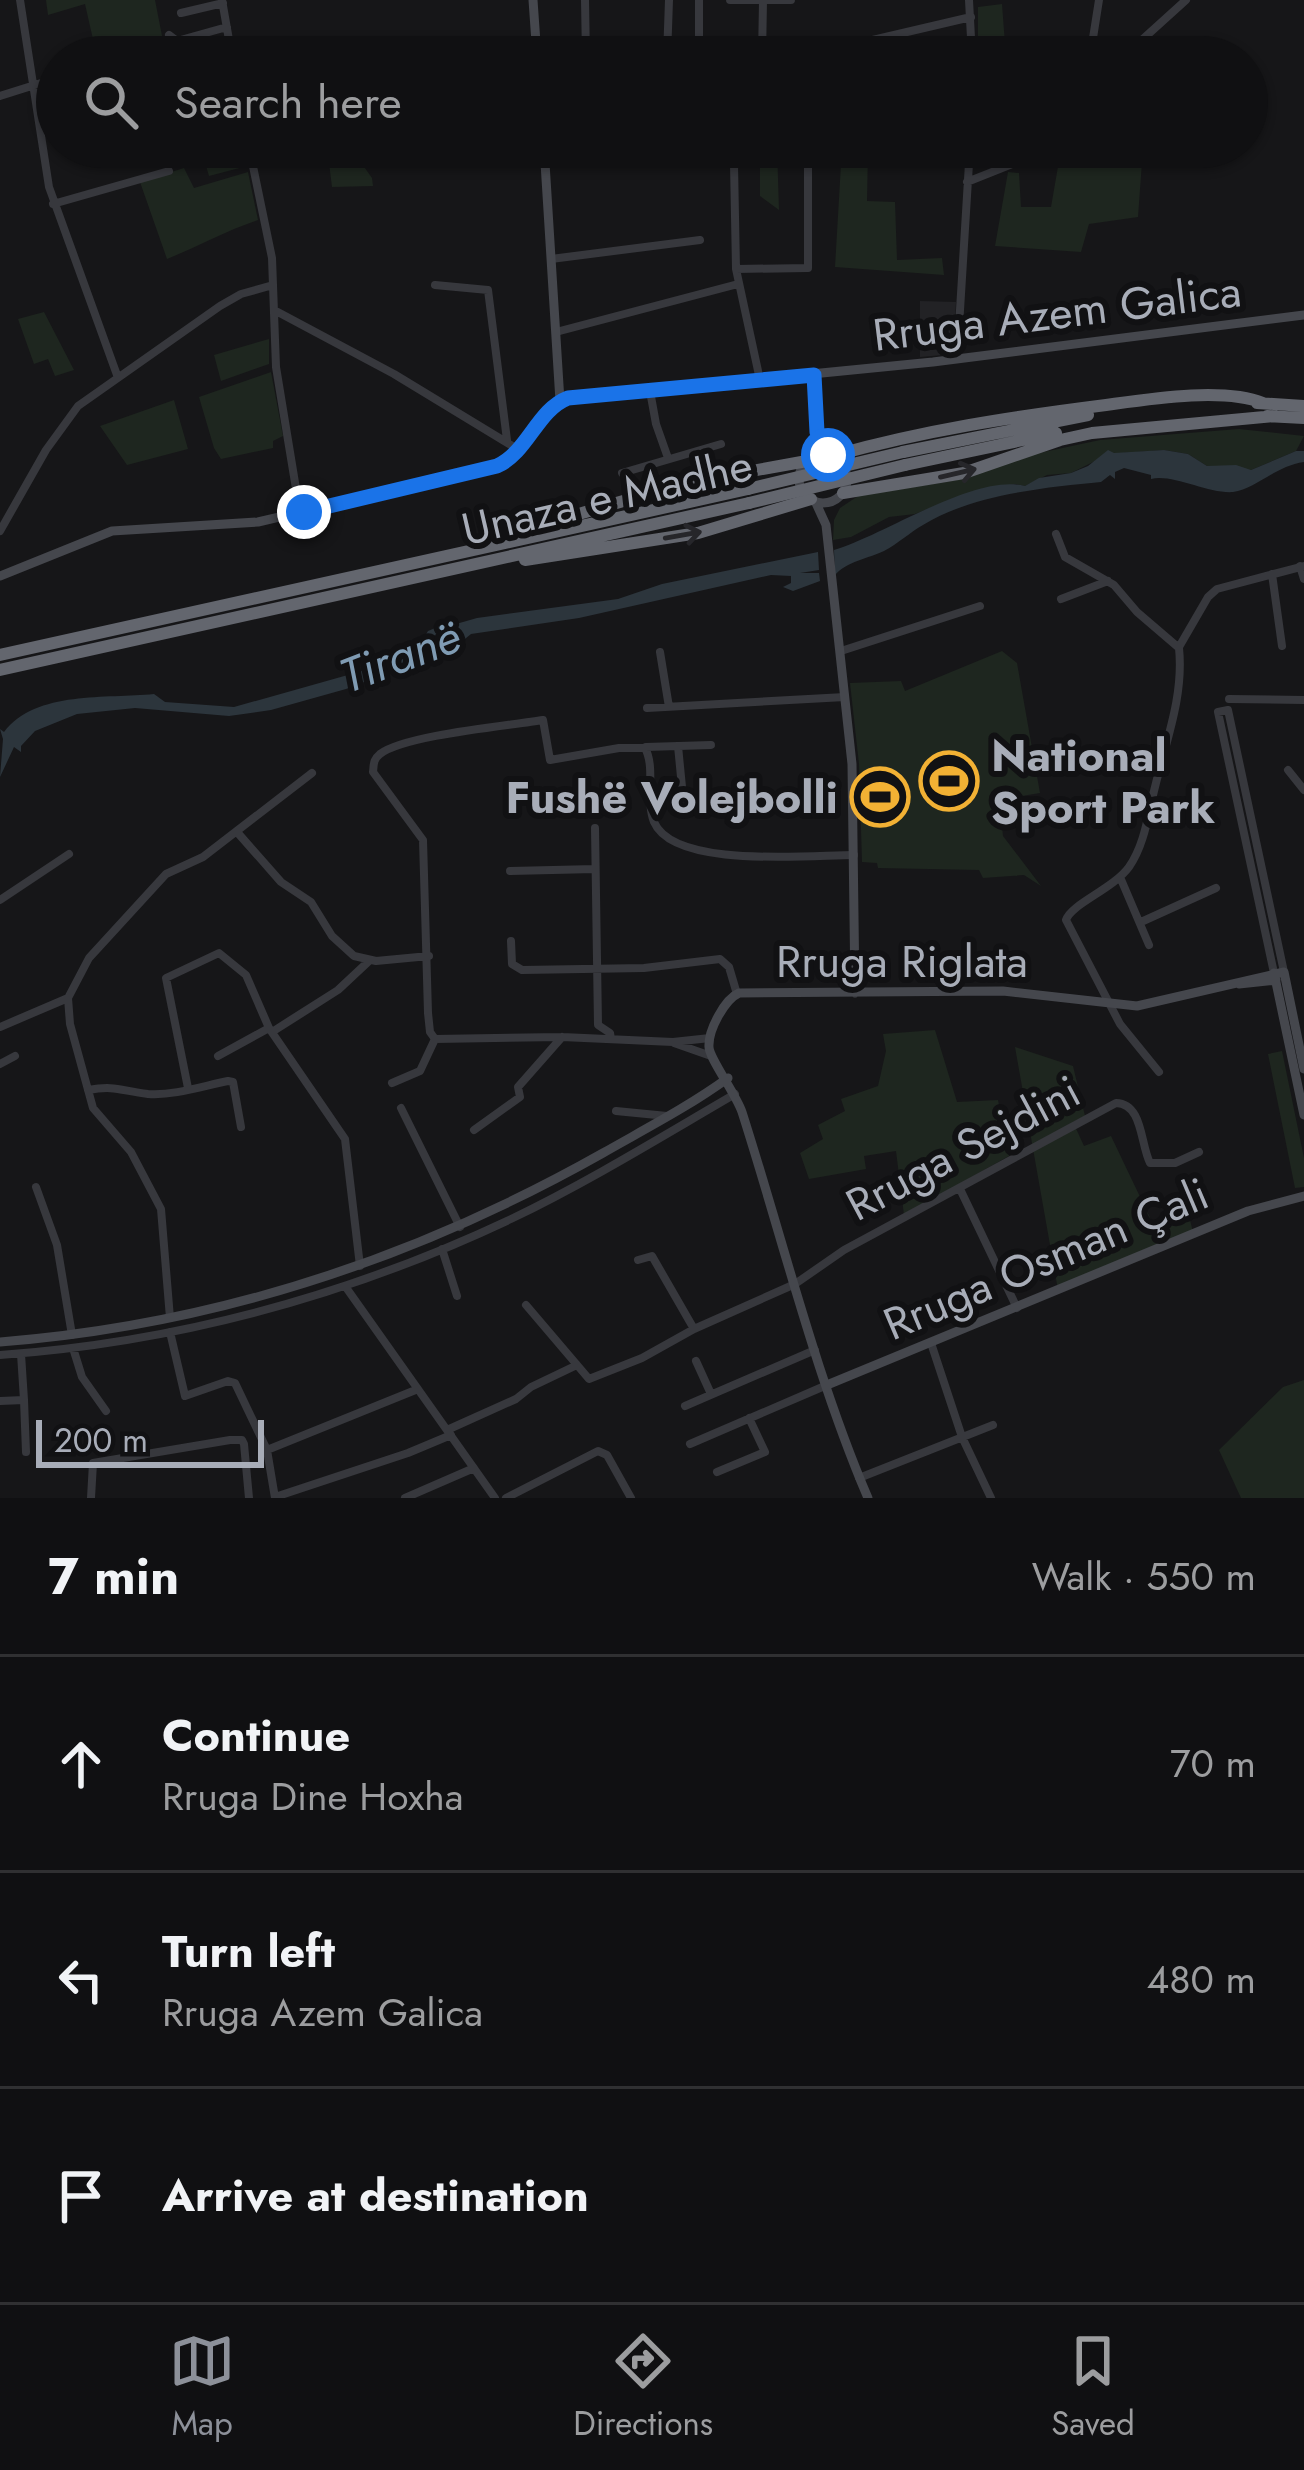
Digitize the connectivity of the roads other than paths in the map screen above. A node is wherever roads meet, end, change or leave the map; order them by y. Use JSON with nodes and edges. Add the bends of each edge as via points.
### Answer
{"nodes":[{"id":1,"x":20,"y":0,"type":"edge"},
{"id":2,"x":533,"y":0,"type":"edge"},
{"id":3,"x":584,"y":0,"type":"edge"},
{"id":4,"x":669,"y":0,"type":"edge"},
{"id":5,"x":699,"y":0,"type":"edge"},
{"id":6,"x":732,"y":0,"type":"edge"},
{"id":7,"x":791,"y":0,"type":"edge"},
{"id":8,"x":969,"y":0,"type":"edge"},
{"id":9,"x":1099,"y":0,"type":"edge"},
{"id":10,"x":1186,"y":0,"type":"edge"},
{"id":11,"x":764,"y":1,"type":"edge"},
{"id":12,"x":222,"y":2,"type":"edge"},
{"id":13,"x":182,"y":13,"type":"dead end"},
{"id":14,"x":971,"y":17,"type":"junction"},
{"id":15,"x":227,"y":27,"type":"junction"},
{"id":16,"x":192,"y":36,"type":"edge"},
{"id":17,"x":228,"y":36,"type":"edge"},
{"id":18,"x":536,"y":36,"type":"edge"},
{"id":19,"x":585,"y":36,"type":"edge"},
{"id":20,"x":668,"y":36,"type":"edge"},
{"id":21,"x":698,"y":36,"type":"edge"},
{"id":22,"x":763,"y":36,"type":"edge"},
{"id":23,"x":890,"y":36,"type":"edge"},
{"id":24,"x":971,"y":36,"type":"edge"},
{"id":25,"x":1093,"y":36,"type":"edge"},
{"id":26,"x":1146,"y":36,"type":"edge"},
{"id":27,"x":36,"y":84,"type":"edge"},
{"id":28,"x":33,"y":85,"type":"junction"},
{"id":29,"x":0,"y":96,"type":"edge"},
{"id":30,"x":36,"y":103,"type":"edge"},
{"id":31,"x":47,"y":168,"type":"edge"},
{"id":32,"x":254,"y":168,"type":"edge"},
{"id":33,"x":545,"y":168,"type":"edge"},
{"id":34,"x":734,"y":168,"type":"edge"},
{"id":35,"x":808,"y":168,"type":"edge"},
{"id":36,"x":968,"y":168,"type":"edge"},
{"id":37,"x":1002,"y":168,"type":"edge"},
{"id":38,"x":169,"y":171,"type":"dead end"},
{"id":39,"x":967,"y":182,"type":"junction"},
{"id":40,"x":53,"y":204,"type":"junction"},
{"id":41,"x":700,"y":240,"type":"dead end"},
{"id":42,"x":551,"y":259,"type":"junction"},
{"id":43,"x":736,"y":269,"type":"junction"},
{"id":44,"x":738,"y":284,"type":"junction"},
{"id":45,"x":274,"y":285,"type":"junction"},
{"id":46,"x":435,"y":285,"type":"dead end"},
{"id":47,"x":273,"y":309,"type":"junction"},
{"id":48,"x":1304,"y":315,"type":"edge"},
{"id":49,"x":556,"y":332,"type":"junction"},
{"id":50,"x":957,"y":359,"type":"junction"},
{"id":51,"x":117,"y":375,"type":"junction"},
{"id":52,"x":814,"y":375,"type":"junction"},
{"id":53,"x":760,"y":380,"type":"junction"},
{"id":54,"x":650,"y":391,"type":"junction"},
{"id":55,"x":560,"y":401,"type":"junction"},
{"id":56,"x":1263,"y":404,"type":"junction"},
{"id":57,"x":1304,"y":406,"type":"edge"},
{"id":58,"x":1275,"y":416,"type":"junction"},
{"id":59,"x":1304,"y":418,"type":"edge"},
{"id":60,"x":817,"y":432,"type":"junction"},
{"id":61,"x":507,"y":441,"type":"junction"},
{"id":62,"x":721,"y":444,"type":"dead end"},
{"id":63,"x":519,"y":450,"type":"junction"},
{"id":64,"x":830,"y":456,"type":"junction"},
{"id":65,"x":668,"y":458,"type":"junction"},
{"id":66,"x":903,"y":459,"type":"junction"},
{"id":67,"x":808,"y":460,"type":"junction"},
{"id":68,"x":622,"y":473,"type":"dead end"},
{"id":69,"x":838,"y":496,"type":"junction"},
{"id":70,"x":813,"y":500,"type":"junction"},
{"id":71,"x":300,"y":514,"type":"junction"},
{"id":72,"x":826,"y":531,"type":"junction"},
{"id":73,"x":0,"y":532,"type":"edge"},
{"id":74,"x":1056,"y":534,"type":"dead end"},
{"id":75,"x":1302,"y":566,"type":"edge"},
{"id":76,"x":1272,"y":574,"type":"junction"},
{"id":77,"x":0,"y":576,"type":"edge"},
{"id":78,"x":1304,"y":579,"type":"edge"},
{"id":79,"x":1108,"y":581,"type":"junction"},
{"id":80,"x":359,"y":584,"type":"junction"},
{"id":81,"x":1061,"y":599,"type":"dead end"},
{"id":82,"x":980,"y":606,"type":"dead end"},
{"id":83,"x":1282,"y":646,"type":"dead end"},
{"id":84,"x":1178,"y":648,"type":"junction"},
{"id":85,"x":842,"y":651,"type":"junction"},
{"id":86,"x":660,"y":652,"type":"dead end"},
{"id":87,"x":0,"y":655,"type":"edge"},
{"id":88,"x":0,"y":670,"type":"edge"},
{"id":89,"x":844,"y":698,"type":"junction"},
{"id":90,"x":1304,"y":700,"type":"edge"},
{"id":91,"x":669,"y":707,"type":"junction"},
{"id":92,"x":647,"y":708,"type":"dead end"},
{"id":93,"x":678,"y":746,"type":"junction"},
{"id":94,"x":711,"y":746,"type":"dead end"},
{"id":95,"x":645,"y":748,"type":"junction"},
{"id":96,"x":1288,"y":770,"type":"dead end"},
{"id":97,"x":312,"y":773,"type":"dead end"},
{"id":98,"x":682,"y":787,"type":"dead end"},
{"id":99,"x":1304,"y":790,"type":"edge"},
{"id":100,"x":595,"y":828,"type":"dead end"},
{"id":101,"x":236,"y":832,"type":"junction"},
{"id":102,"x":69,"y":854,"type":"dead end"},
{"id":103,"x":854,"y":855,"type":"junction"},
{"id":104,"x":595,"y":868,"type":"junction"},
{"id":105,"x":510,"y":871,"type":"dead end"},
{"id":106,"x":1120,"y":878,"type":"junction"},
{"id":107,"x":1216,"y":888,"type":"dead end"},
{"id":108,"x":0,"y":900,"type":"edge"},
{"id":109,"x":1141,"y":922,"type":"junction"},
{"id":110,"x":511,"y":941,"type":"dead end"},
{"id":111,"x":1149,"y":945,"type":"dead end"},
{"id":112,"x":429,"y":956,"type":"junction"},
{"id":113,"x":369,"y":961,"type":"junction"},
{"id":114,"x":597,"y":968,"type":"junction"},
{"id":115,"x":1279,"y":976,"type":"junction"},
{"id":116,"x":855,"y":992,"type":"junction"},
{"id":117,"x":737,"y":994,"type":"junction"},
{"id":118,"x":68,"y":998,"type":"junction"},
{"id":119,"x":1112,"y":1005,"type":"junction"},
{"id":120,"x":0,"y":1027,"type":"edge"},
{"id":121,"x":271,"y":1030,"type":"junction"},
{"id":122,"x":562,"y":1037,"type":"junction"},
{"id":123,"x":710,"y":1038,"type":"junction"},
{"id":124,"x":435,"y":1039,"type":"junction"},
{"id":125,"x":611,"y":1039,"type":"junction"},
{"id":126,"x":673,"y":1042,"type":"junction"},
{"id":127,"x":15,"y":1056,"type":"dead end"},
{"id":128,"x":218,"y":1056,"type":"dead end"},
{"id":129,"x":712,"y":1056,"type":"junction"},
{"id":130,"x":0,"y":1064,"type":"edge"},
{"id":131,"x":1304,"y":1069,"type":"edge"},
{"id":132,"x":1160,"y":1072,"type":"dead end"},
{"id":133,"x":728,"y":1078,"type":"junction"},
{"id":134,"x":392,"y":1083,"type":"dead end"},
{"id":135,"x":188,"y":1088,"type":"junction"},
{"id":136,"x":88,"y":1090,"type":"junction"},
{"id":137,"x":735,"y":1094,"type":"junction"},
{"id":138,"x":401,"y":1108,"type":"dead end"},
{"id":139,"x":616,"y":1112,"type":"dead end"},
{"id":140,"x":668,"y":1115,"type":"junction"},
{"id":141,"x":1304,"y":1115,"type":"edge"},
{"id":142,"x":241,"y":1127,"type":"dead end"},
{"id":143,"x":474,"y":1130,"type":"dead end"},
{"id":144,"x":1199,"y":1152,"type":"dead end"},
{"id":145,"x":36,"y":1187,"type":"dead end"},
{"id":146,"x":960,"y":1189,"type":"junction"},
{"id":147,"x":1298,"y":1197,"type":"edge"},
{"id":148,"x":460,"y":1227,"type":"junction"},
{"id":149,"x":442,"y":1249,"type":"junction"},
{"id":150,"x":638,"y":1260,"type":"dead end"},
{"id":151,"x":361,"y":1267,"type":"junction"},
{"id":152,"x":795,"y":1284,"type":"junction"},
{"id":153,"x":345,"y":1286,"type":"junction"},
{"id":154,"x":457,"y":1296,"type":"dead end"},
{"id":155,"x":526,"y":1305,"type":"dead end"},
{"id":156,"x":1016,"y":1308,"type":"junction"},
{"id":157,"x":170,"y":1319,"type":"junction"},
{"id":158,"x":694,"y":1329,"type":"junction"},
{"id":159,"x":170,"y":1332,"type":"junction"},
{"id":160,"x":72,"y":1336,"type":"junction"},
{"id":161,"x":0,"y":1339,"type":"edge"},
{"id":162,"x":931,"y":1343,"type":"junction"},
{"id":163,"x":73,"y":1348,"type":"junction"},
{"id":164,"x":816,"y":1349,"type":"junction"},
{"id":165,"x":21,"y":1354,"type":"junction"},
{"id":166,"x":0,"y":1355,"type":"edge"},
{"id":167,"x":696,"y":1361,"type":"dead end"},
{"id":168,"x":577,"y":1365,"type":"junction"},
{"id":169,"x":827,"y":1385,"type":"junction"},
{"id":170,"x":418,"y":1389,"type":"junction"},
{"id":171,"x":711,"y":1394,"type":"junction"},
{"id":172,"x":24,"y":1400,"type":"junction"},
{"id":173,"x":0,"y":1401,"type":"edge"},
{"id":174,"x":685,"y":1406,"type":"dead end"},
{"id":175,"x":106,"y":1411,"type":"dead end"},
{"id":176,"x":749,"y":1418,"type":"junction"},
{"id":177,"x":993,"y":1425,"type":"dead end"},
{"id":178,"x":449,"y":1433,"type":"junction"},
{"id":179,"x":962,"y":1437,"type":"junction"},
{"id":180,"x":689,"y":1444,"type":"dead end"},
{"id":181,"x":267,"y":1450,"type":"junction"},
{"id":182,"x":26,"y":1453,"type":"dead end"},
{"id":183,"x":474,"y":1468,"type":"junction"},
{"id":184,"x":717,"y":1472,"type":"dead end"},
{"id":185,"x":860,"y":1478,"type":"junction"},
{"id":186,"x":275,"y":1497,"type":"edge"},
{"id":187,"x":92,"y":1498,"type":"edge"},
{"id":188,"x":249,"y":1498,"type":"edge"},
{"id":189,"x":405,"y":1498,"type":"edge"},
{"id":190,"x":495,"y":1498,"type":"edge"},
{"id":191,"x":506,"y":1498,"type":"edge"},
{"id":192,"x":631,"y":1498,"type":"edge"},
{"id":193,"x":868,"y":1498,"type":"edge"},
{"id":194,"x":991,"y":1498,"type":"edge"}],
"edges":[{"from":1,"to":28,"type":"street"},
{"from":2,"to":18,"type":"main road"},
{"from":3,"to":19,"type":"street"},
{"from":4,"to":20,"type":"street"},
{"from":5,"to":21,"type":"street"},
{"from":6,"to":11,"type":"street"},
{"from":7,"to":11,"type":"street"},
{"from":8,"to":14,"type":"street"},
{"from":9,"to":25,"type":"street"},
{"from":10,"to":26,"type":"street"},
{"from":11,"to":22,"type":"street"},
{"from":12,"to":13,"type":"street"},
{"from":12,"to":15,"type":"street"},
{"from":14,"to":23,"type":"street"},
{"from":14,"to":24,"type":"street"},
{"from":15,"to":16,"type":"street"},
{"from":15,"to":17,"type":"street"},
{"from":27,"to":28,"type":"street"},
{"from":28,"to":29,"type":"street"},
{"from":28,"to":30,"type":"street"},
{"from":31,"to":40,"type":"street"},
{"from":32,"to":45,"type":"street"},
{"from":33,"to":42,"type":"main road"},
{"from":34,"to":43,"type":"street"},
{"from":35,"to":43,"type":"street","via":[[808,268]]},
{"from":36,"to":39,"type":"street"},
{"from":37,"to":39,"type":"street"},
{"from":38,"to":40,"type":"street"},
{"from":39,"to":50,"type":"street"},
{"from":40,"to":51,"type":"street"},
{"from":41,"to":42,"type":"street"},
{"from":42,"to":49,"type":"main road"},
{"from":43,"to":44,"type":"street"},
{"from":44,"to":49,"type":"street"},
{"from":44,"to":53,"type":"street"},
{"from":45,"to":47,"type":"street"},
{"from":45,"to":51,"type":"street","via":[[241,294]]},
{"from":46,"to":61,"type":"street","via":[[488,290]]},
{"from":47,"to":61,"type":"street"},
{"from":47,"to":71,"type":"street"},
{"from":48,"to":50,"type":"main road","name":"Rruga Azem Galica"},
{"from":49,"to":55,"type":"main road"},
{"from":50,"to":52,"type":"main road","name":"Rruga Azem Galica"},
{"from":51,"to":73,"type":"street","via":[[70,415]]},
{"from":52,"to":53,"type":"main road","name":"Rruga Azem Galica"},
{"from":52,"to":60,"type":"main road"},
{"from":53,"to":54,"type":"main road","name":"Rruga Azem Galica"},
{"from":54,"to":55,"type":"main road","name":"Rruga Azem Galica"},
{"from":54,"to":65,"type":"street"},
{"from":55,"to":63,"type":"main road"},
{"from":56,"to":57,"type":"highway","name":"Unaza e Madhe"},
{"from":56,"to":64,"type":"highway","via":[[1147,400],[1009,416]]},
{"from":56,"to":66,"type":"highway","name":"Unaza e Madhe","via":[[1115,410]]},
{"from":58,"to":59,"type":"highway","name":"Unaza e Madhe"},
{"from":58,"to":66,"type":"highway","name":"Unaza e Madhe","via":[[1123,422]]},
{"from":69,"to":58,"type":"highway","one_way":true,"via":[[953,476],[1092,433]]},
{"from":60,"to":64,"type":"main road"},
{"from":60,"to":67,"type":"main road"},
{"from":61,"to":63,"type":"street"},
{"from":62,"to":65,"type":"street"},
{"from":63,"to":71,"type":"main road","via":[[487,469]]},
{"from":64,"to":67,"type":"main road"},
{"from":64,"to":69,"type":"main road","via":[[847,472]]},
{"from":65,"to":68,"type":"street"},
{"from":66,"to":80,"type":"highway","name":"Unaza e Madhe","bridge":true},
{"from":67,"to":70,"type":"main road","via":[[799,480]]},
{"from":67,"to":80,"type":"highway","via":[[685,483],[399,561]]},
{"from":69,"to":70,"type":"main road"},
{"from":69,"to":72,"type":"main road"},
{"from":70,"to":72,"type":"main road"},
{"from":80,"to":70,"type":"highway","one_way":true,"via":[[698,533]]},
{"from":71,"to":77,"type":"main road","via":[[112,530]]},
{"from":72,"to":85,"type":"main road"},
{"from":74,"to":79,"type":"street","via":[[1065,557]]},
{"from":75,"to":76,"type":"street"},
{"from":75,"to":78,"type":"street"},
{"from":76,"to":83,"type":"street"},
{"from":76,"to":84,"type":"street","via":[[1213,591]]},
{"from":79,"to":81,"type":"street"},
{"from":79,"to":84,"type":"street"},
{"from":80,"to":87,"type":"highway","name":"Unaza e Madhe"},
{"from":80,"to":88,"type":"highway","name":"Unaza e Madhe"},
{"from":82,"to":85,"type":"street"},
{"from":84,"to":106,"type":"street","via":[[1172,730],[1140,847]]},
{"from":85,"to":89,"type":"main road"},
{"from":86,"to":91,"type":"street"},
{"from":89,"to":91,"type":"street"},
{"from":89,"to":103,"type":"main road"},
{"from":90,"to":115,"type":"street","via":[[1225,707]]},
{"from":91,"to":92,"type":"street"},
{"from":93,"to":94,"type":"street"},
{"from":93,"to":95,"type":"street"},
{"from":93,"to":98,"type":"street"},
{"from":95,"to":103,"type":"street","via":[[655,823],[680,845],[712,854]]},
{"from":95,"to":112,"type":"street","via":[[550,760],[543,720],[420,739],[382,753],[376,776],[423,840]]},
{"from":96,"to":99,"type":"street"},
{"from":97,"to":101,"type":"street"},
{"from":100,"to":104,"type":"street"},
{"from":101,"to":113,"type":"street","via":[[280,882],[311,902],[332,936]]},
{"from":101,"to":118,"type":"street","via":[[166,874],[89,958]]},
{"from":102,"to":108,"type":"street"},
{"from":103,"to":116,"type":"main road"},
{"from":104,"to":105,"type":"street"},
{"from":104,"to":114,"type":"street"},
{"from":106,"to":109,"type":"street"},
{"from":106,"to":119,"type":"street","via":[[1066,920]]},
{"from":107,"to":109,"type":"street"},
{"from":109,"to":111,"type":"street"},
{"from":110,"to":114,"type":"street","via":[[518,969]]},
{"from":112,"to":113,"type":"street"},
{"from":112,"to":124,"type":"street"},
{"from":113,"to":121,"type":"street","via":[[338,991]]},
{"from":114,"to":117,"type":"street","via":[[720,959]]},
{"from":114,"to":125,"type":"street","via":[[598,1025]]},
{"from":115,"to":119,"type":"main road","name":"Rruga Riglata"},
{"from":115,"to":131,"type":"main road"},
{"from":115,"to":141,"type":"main road"},
{"from":116,"to":117,"type":"main road","name":"Rruga Riglata"},
{"from":116,"to":119,"type":"main road","name":"Rruga Riglata","via":[[1028,992]]},
{"from":117,"to":123,"type":"main road","name":"Rruga Riglata"},
{"from":118,"to":120,"type":"street"},
{"from":118,"to":136,"type":"street"},
{"from":119,"to":132,"type":"street"},
{"from":121,"to":128,"type":"street"},
{"from":121,"to":135,"type":"street","via":[[246,975],[218,952],[166,978]]},
{"from":121,"to":151,"type":"street","via":[[345,1139]]},
{"from":122,"to":124,"type":"street"},
{"from":122,"to":125,"type":"street"},
{"from":122,"to":143,"type":"street","via":[[518,1087],[520,1097]]},
{"from":123,"to":126,"type":"street"},
{"from":123,"to":129,"type":"main road"},
{"from":124,"to":134,"type":"street","via":[[421,1071]]},
{"from":125,"to":126,"type":"street"},
{"from":126,"to":129,"type":"street"},
{"from":127,"to":130,"type":"street"},
{"from":129,"to":133,"type":"main road"},
{"from":133,"to":137,"type":"main road"},
{"from":133,"to":140,"type":"main road"},
{"from":135,"to":136,"type":"street"},
{"from":135,"to":142,"type":"street","via":[[233,1082]]},
{"from":136,"to":157,"type":"street","via":[[161,1209]]},
{"from":137,"to":149,"type":"street"},
{"from":137,"to":152,"type":"main road"},
{"from":138,"to":148,"type":"street"},
{"from":139,"to":140,"type":"street"},
{"from":140,"to":148,"type":"main road"},
{"from":144,"to":146,"type":"street","name":"Rruga Sejdini","via":[[1150,1163],[1134,1110],[1116,1102]]},
{"from":145,"to":160,"type":"street","via":[[57,1245]]},
{"from":146,"to":152,"type":"street","name":"Rruga Sejdini"},
{"from":146,"to":156,"type":"street"},
{"from":147,"to":156,"type":"main road","name":"Rruga Osman Çali"},
{"from":148,"to":151,"type":"main road"},
{"from":149,"to":153,"type":"street"},
{"from":149,"to":154,"type":"street"},
{"from":150,"to":158,"type":"street","via":[[652,1256]]},
{"from":151,"to":157,"type":"main road"},
{"from":152,"to":158,"type":"street","name":"Rruga Sejdini"},
{"from":152,"to":164,"type":"main road"},
{"from":153,"to":159,"type":"street"},
{"from":153,"to":170,"type":"street"},
{"from":155,"to":168,"type":"street"},
{"from":156,"to":162,"type":"main road","name":"Rruga Osman Çali"},
{"from":157,"to":160,"type":"main road"},
{"from":158,"to":168,"type":"street","name":"Rruga Sejdini","via":[[589,1379]]},
{"from":159,"to":163,"type":"street"},
{"from":159,"to":181,"type":"street","via":[[185,1396],[234,1381]]},
{"from":160,"to":161,"type":"main road"},
{"from":162,"to":169,"type":"main road","name":"Rruga Osman Çali"},
{"from":162,"to":179,"type":"street"},
{"from":163,"to":165,"type":"street"},
{"from":163,"to":175,"type":"street","via":[[77,1369]]},
{"from":164,"to":169,"type":"main road"},
{"from":164,"to":171,"type":"street"},
{"from":165,"to":166,"type":"street"},
{"from":165,"to":172,"type":"street"},
{"from":167,"to":171,"type":"street"},
{"from":168,"to":178,"type":"street"},
{"from":169,"to":176,"type":"street"},
{"from":169,"to":185,"type":"main road"},
{"from":170,"to":178,"type":"street"},
{"from":170,"to":181,"type":"street"},
{"from":171,"to":174,"type":"street"},
{"from":172,"to":173,"type":"street"},
{"from":172,"to":182,"type":"street"},
{"from":176,"to":180,"type":"street"},
{"from":176,"to":184,"type":"street","via":[[765,1452]]},
{"from":177,"to":179,"type":"street"},
{"from":178,"to":183,"type":"street"},
{"from":178,"to":186,"type":"street"},
{"from":179,"to":185,"type":"street"},
{"from":179,"to":194,"type":"street"},
{"from":181,"to":186,"type":"street"},
{"from":183,"to":189,"type":"street"},
{"from":183,"to":190,"type":"street"},
{"from":185,"to":193,"type":"main road"},
{"from":187,"to":188,"type":"street","via":[[92,1463],[230,1440],[244,1444]]},
{"from":191,"to":192,"type":"street","via":[[598,1451]]}]}
